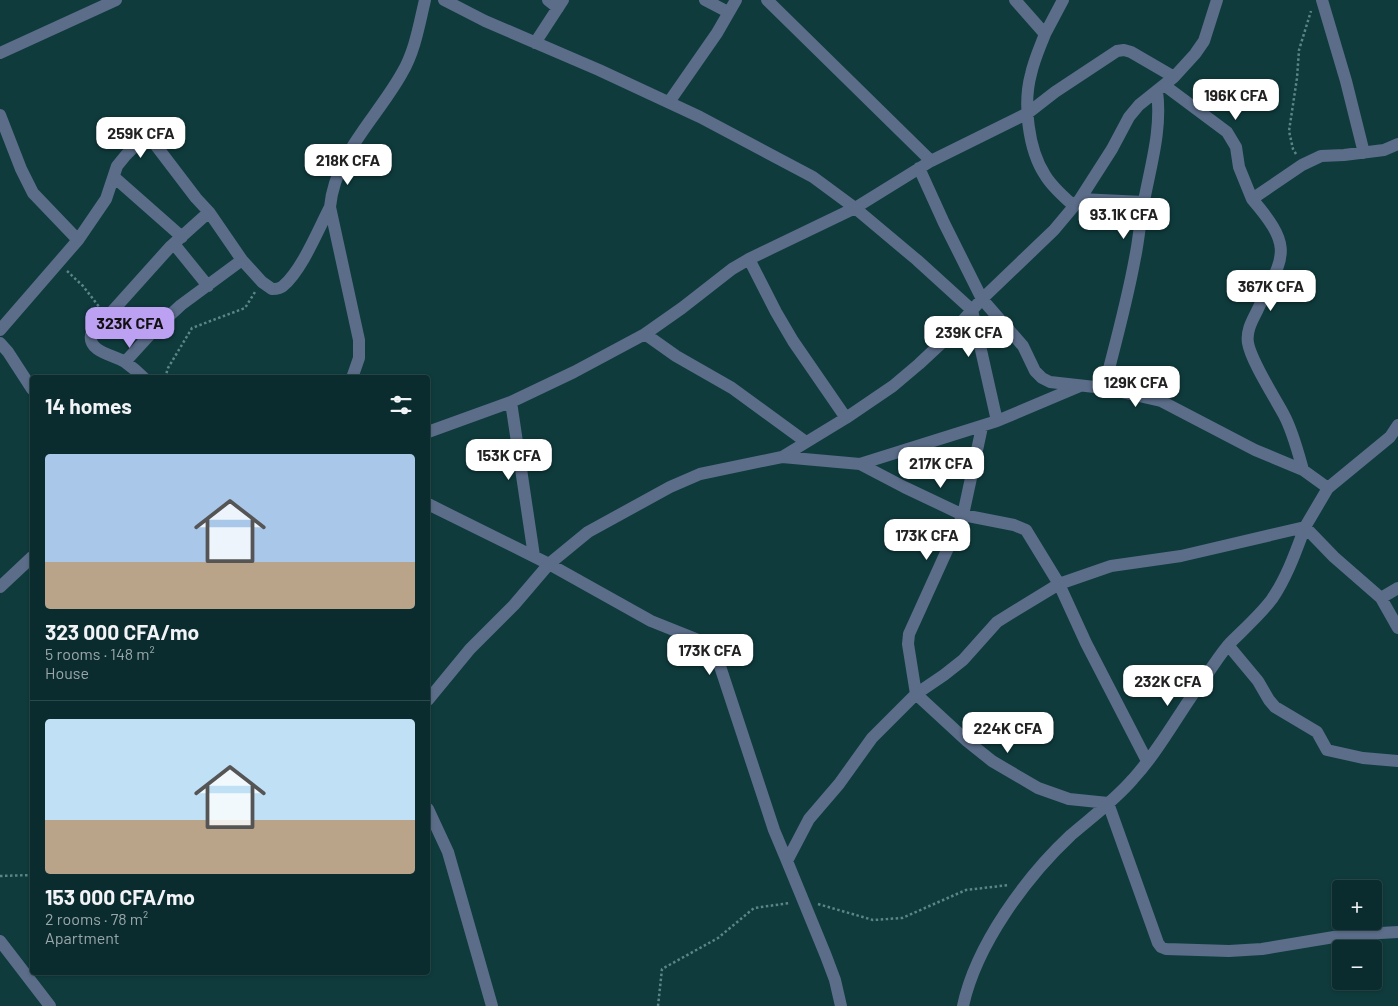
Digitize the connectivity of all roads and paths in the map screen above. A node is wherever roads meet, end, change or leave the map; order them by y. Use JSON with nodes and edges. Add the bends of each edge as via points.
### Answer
{"nodes":[{"id":1,"x":116,"y":0,"type":"edge"},
{"id":2,"x":425,"y":0,"type":"edge"},
{"id":3,"x":444,"y":0,"type":"edge"},
{"id":4,"x":705,"y":0,"type":"edge"},
{"id":5,"x":736,"y":0,"type":"edge"},
{"id":6,"x":767,"y":0,"type":"edge"},
{"id":7,"x":1015,"y":0,"type":"edge"},
{"id":8,"x":1063,"y":0,"type":"edge"},
{"id":9,"x":1217,"y":0,"type":"edge"},
{"id":10,"x":556,"y":3,"type":"edge"},
{"id":11,"x":1317,"y":4,"type":"edge"},
{"id":12,"x":728,"y":12,"type":"junction"},
{"id":13,"x":1045,"y":34,"type":"junction"},
{"id":14,"x":535,"y":43,"type":"junction"},
{"id":15,"x":0,"y":54,"type":"edge"},
{"id":16,"x":1165,"y":85,"type":"junction"},
{"id":17,"x":669,"y":102,"type":"junction"},
{"id":18,"x":1028,"y":113,"type":"junction"},
{"id":19,"x":0,"y":115,"type":"edge"},
{"id":20,"x":1398,"y":144,"type":"edge"},
{"id":21,"x":1364,"y":153,"type":"junction"},
{"id":22,"x":931,"y":161,"type":"junction"},
{"id":23,"x":1302,"y":164,"type":"junction"},
{"id":24,"x":919,"y":168,"type":"junction"},
{"id":25,"x":114,"y":177,"type":"junction"},
{"id":26,"x":1252,"y":199,"type":"junction"},
{"id":27,"x":1143,"y":202,"type":"junction"},
{"id":28,"x":1077,"y":203,"type":"junction"},
{"id":29,"x":330,"y":207,"type":"junction"},
{"id":30,"x":854,"y":208,"type":"junction"},
{"id":31,"x":208,"y":212,"type":"junction"},
{"id":32,"x":78,"y":240,"type":"junction"},
{"id":33,"x":178,"y":240,"type":"junction"},
{"id":34,"x":749,"y":259,"type":"junction"},
{"id":35,"x":242,"y":260,"type":"junction"},
{"id":36,"x":58,"y":263,"type":"junction"},
{"id":37,"x":262,"y":282,"type":"junction"},
{"id":38,"x":208,"y":286,"type":"junction"},
{"id":39,"x":982,"y":299,"type":"junction"},
{"id":40,"x":972,"y":310,"type":"junction"},
{"id":41,"x":107,"y":317,"type":"junction"},
{"id":42,"x":0,"y":330,"type":"edge"},
{"id":43,"x":645,"y":334,"type":"junction"},
{"id":44,"x":0,"y":343,"type":"edge"},
{"id":45,"x":124,"y":362,"type":"junction"},
{"id":46,"x":140,"y":375,"type":"edge"},
{"id":47,"x":166,"y":375,"type":"edge"},
{"id":48,"x":353,"y":375,"type":"edge"},
{"id":49,"x":1082,"y":385,"type":"junction"},
{"id":50,"x":30,"y":386,"type":"edge"},
{"id":51,"x":1104,"y":388,"type":"junction"},
{"id":52,"x":511,"y":402,"type":"junction"},
{"id":53,"x":846,"y":418,"type":"junction"},
{"id":54,"x":997,"y":421,"type":"junction"},
{"id":55,"x":1398,"y":426,"type":"edge"},
{"id":56,"x":982,"y":427,"type":"junction"},
{"id":57,"x":430,"y":431,"type":"edge"},
{"id":58,"x":1394,"y":439,"type":"edge"},
{"id":59,"x":806,"y":442,"type":"junction"},
{"id":60,"x":782,"y":457,"type":"junction"},
{"id":61,"x":860,"y":464,"type":"junction"},
{"id":62,"x":1304,"y":470,"type":"junction"},
{"id":63,"x":1328,"y":488,"type":"junction"},
{"id":64,"x":430,"y":505,"type":"edge"},
{"id":65,"x":963,"y":515,"type":"junction"},
{"id":66,"x":1305,"y":527,"type":"junction"},
{"id":67,"x":534,"y":556,"type":"junction"},
{"id":68,"x":30,"y":560,"type":"edge"},
{"id":69,"x":549,"y":564,"type":"junction"},
{"id":70,"x":1059,"y":584,"type":"junction"},
{"id":71,"x":0,"y":587,"type":"edge"},
{"id":72,"x":1398,"y":588,"type":"edge"},
{"id":73,"x":1381,"y":598,"type":"junction"},
{"id":74,"x":1398,"y":628,"type":"edge"},
{"id":75,"x":1228,"y":646,"type":"junction"},
{"id":76,"x":916,"y":694,"type":"junction"},
{"id":77,"x":430,"y":698,"type":"edge"},
{"id":78,"x":1147,"y":761,"type":"junction"},
{"id":79,"x":1398,"y":762,"type":"edge"},
{"id":80,"x":1108,"y":804,"type":"junction"},
{"id":81,"x":430,"y":813,"type":"edge"},
{"id":82,"x":786,"y":861,"type":"junction"},
{"id":83,"x":30,"y":875,"type":"edge"},
{"id":84,"x":0,"y":876,"type":"edge"},
{"id":85,"x":1028,"y":882,"type":"junction"},
{"id":86,"x":802,"y":901,"type":"junction"},
{"id":87,"x":1398,"y":932,"type":"edge"},
{"id":88,"x":0,"y":941,"type":"edge"},
{"id":89,"x":50,"y":1006,"type":"edge"},
{"id":90,"x":492,"y":1006,"type":"edge"},
{"id":91,"x":658,"y":1006,"type":"edge"},
{"id":92,"x":841,"y":1006,"type":"edge"},
{"id":93,"x":963,"y":1006,"type":"edge"}],
"edges":[{"from":1,"to":15,"type":"street"},
{"from":2,"to":29,"type":"street","via":[[416,41],[403,73],[346,157],[333,186]]},
{"from":3,"to":14,"type":"street"},
{"from":4,"to":12,"type":"street"},
{"from":5,"to":12,"type":"street"},
{"from":6,"to":22,"type":"street"},
{"from":7,"to":13,"type":"street"},
{"from":8,"to":13,"type":"street"},
{"from":9,"to":16,"type":"street","via":[[1204,41]]},
{"from":10,"to":14,"type":"street"},
{"from":11,"to":21,"type":"street","via":[[1346,81]]},
{"from":11,"to":23,"type":"path","via":[[1299,50],[1289,131],[1293,149]]},
{"from":12,"to":17,"type":"street"},
{"from":13,"to":18,"type":"street","via":[[1030,75]]},
{"from":14,"to":17,"type":"street"},
{"from":16,"to":18,"type":"street","via":[[1131,52],[1117,51]]},
{"from":16,"to":26,"type":"street","via":[[1227,132],[1236,147],[1239,168]]},
{"from":16,"to":27,"type":"street"},
{"from":16,"to":28,"type":"street","via":[[1129,117]]},
{"from":17,"to":30,"type":"street","via":[[813,178]]},
{"from":18,"to":22,"type":"street"},
{"from":18,"to":28,"type":"street","via":[[1029,131],[1041,170],[1052,185]]},
{"from":19,"to":32,"type":"street","via":[[33,193]]},
{"from":20,"to":21,"type":"street"},
{"from":21,"to":23,"type":"street","via":[[1324,155]]},
{"from":22,"to":24,"type":"street"},
{"from":23,"to":26,"type":"street"},
{"from":24,"to":30,"type":"street"},
{"from":24,"to":39,"type":"street"},
{"from":25,"to":31,"type":"street","via":[[117,166],[139,141],[151,139]]},
{"from":25,"to":32,"type":"street","via":[[106,199]]},
{"from":25,"to":33,"type":"street"},
{"from":26,"to":62,"type":"street","via":[[1277,232],[1281,255],[1278,269],[1250,324],[1248,344],[1286,418]]},
{"from":27,"to":28,"type":"street"},
{"from":27,"to":51,"type":"street","via":[[1130,282]]},
{"from":28,"to":39,"type":"street","via":[[1054,230]]},
{"from":29,"to":37,"type":"street","via":[[300,265],[284,286],[272,289]]},
{"from":29,"to":48,"type":"street","via":[[359,340],[359,358]]},
{"from":30,"to":34,"type":"street"},
{"from":30,"to":40,"type":"street"},
{"from":31,"to":33,"type":"street"},
{"from":31,"to":35,"type":"street"},
{"from":32,"to":36,"type":"street"},
{"from":33,"to":38,"type":"street"},
{"from":33,"to":41,"type":"street"},
{"from":34,"to":43,"type":"street"},
{"from":34,"to":53,"type":"street","via":[[793,341]]},
{"from":35,"to":37,"type":"street"},
{"from":35,"to":38,"type":"street"},
{"from":36,"to":41,"type":"path","via":[[83,286]]},
{"from":36,"to":42,"type":"street"},
{"from":37,"to":47,"type":"path","via":[[245,308],[192,328]]},
{"from":38,"to":45,"type":"street","via":[[156,328]]},
{"from":39,"to":40,"type":"street"},
{"from":39,"to":49,"type":"street","via":[[1023,346],[1035,372],[1050,382]]},
{"from":40,"to":53,"type":"street","via":[[949,336],[893,386]]},
{"from":40,"to":54,"type":"street"},
{"from":41,"to":45,"type":"street","via":[[90,340],[95,347]]},
{"from":43,"to":52,"type":"street"},
{"from":43,"to":59,"type":"street","via":[[732,388]]},
{"from":44,"to":50,"type":"street"},
{"from":45,"to":46,"type":"street"},
{"from":49,"to":51,"type":"street"},
{"from":49,"to":54,"type":"street"},
{"from":51,"to":62,"type":"street","via":[[1161,401],[1255,450]]},
{"from":52,"to":57,"type":"street"},
{"from":52,"to":67,"type":"street"},
{"from":53,"to":59,"type":"street"},
{"from":54,"to":56,"type":"street"},
{"from":55,"to":58,"type":"street"},
{"from":56,"to":61,"type":"street"},
{"from":56,"to":65,"type":"street"},
{"from":58,"to":63,"type":"street"},
{"from":59,"to":60,"type":"street"},
{"from":60,"to":61,"type":"street"},
{"from":60,"to":69,"type":"street","via":[[700,474],[670,487],[588,532]]},
{"from":61,"to":65,"type":"street"},
{"from":62,"to":63,"type":"street"},
{"from":63,"to":66,"type":"street"},
{"from":64,"to":67,"type":"street"},
{"from":65,"to":70,"type":"street","via":[[1026,530]]},
{"from":65,"to":76,"type":"street","via":[[909,634]]},
{"from":66,"to":70,"type":"street","via":[[1181,556],[1111,566]]},
{"from":66,"to":73,"type":"street"},
{"from":66,"to":75,"type":"street","via":[[1271,600]]},
{"from":67,"to":69,"type":"street"},
{"from":68,"to":71,"type":"street"},
{"from":69,"to":77,"type":"street"},
{"from":69,"to":82,"type":"street","via":[[651,621],[714,648]]},
{"from":70,"to":76,"type":"street","via":[[998,622],[963,660]]},
{"from":70,"to":78,"type":"street"},
{"from":72,"to":73,"type":"street"},
{"from":73,"to":74,"type":"street"},
{"from":75,"to":78,"type":"street"},
{"from":75,"to":79,"type":"street","via":[[1253,674],[1275,707],[1317,732],[1326,750]]},
{"from":76,"to":80,"type":"street","via":[[967,741],[1017,776],[1069,799]]},
{"from":76,"to":82,"type":"street","via":[[872,738],[809,819]]},
{"from":78,"to":80,"type":"street"},
{"from":80,"to":85,"type":"street","via":[[1070,836]]},
{"from":80,"to":87,"type":"street","via":[[1161,947],[1199,951],[1262,949],[1346,935]]},
{"from":81,"to":90,"type":"street","via":[[448,852]]},
{"from":82,"to":86,"type":"street"},
{"from":83,"to":84,"type":"path"},
{"from":85,"to":86,"type":"path","via":[[966,890],[902,918],[873,920]]},
{"from":85,"to":93,"type":"street","via":[[992,934],[967,989]]},
{"from":86,"to":91,"type":"path","via":[[754,908],[718,938],[662,969]]},
{"from":86,"to":92,"type":"street","via":[[835,980]]},
{"from":88,"to":89,"type":"street"}]}
